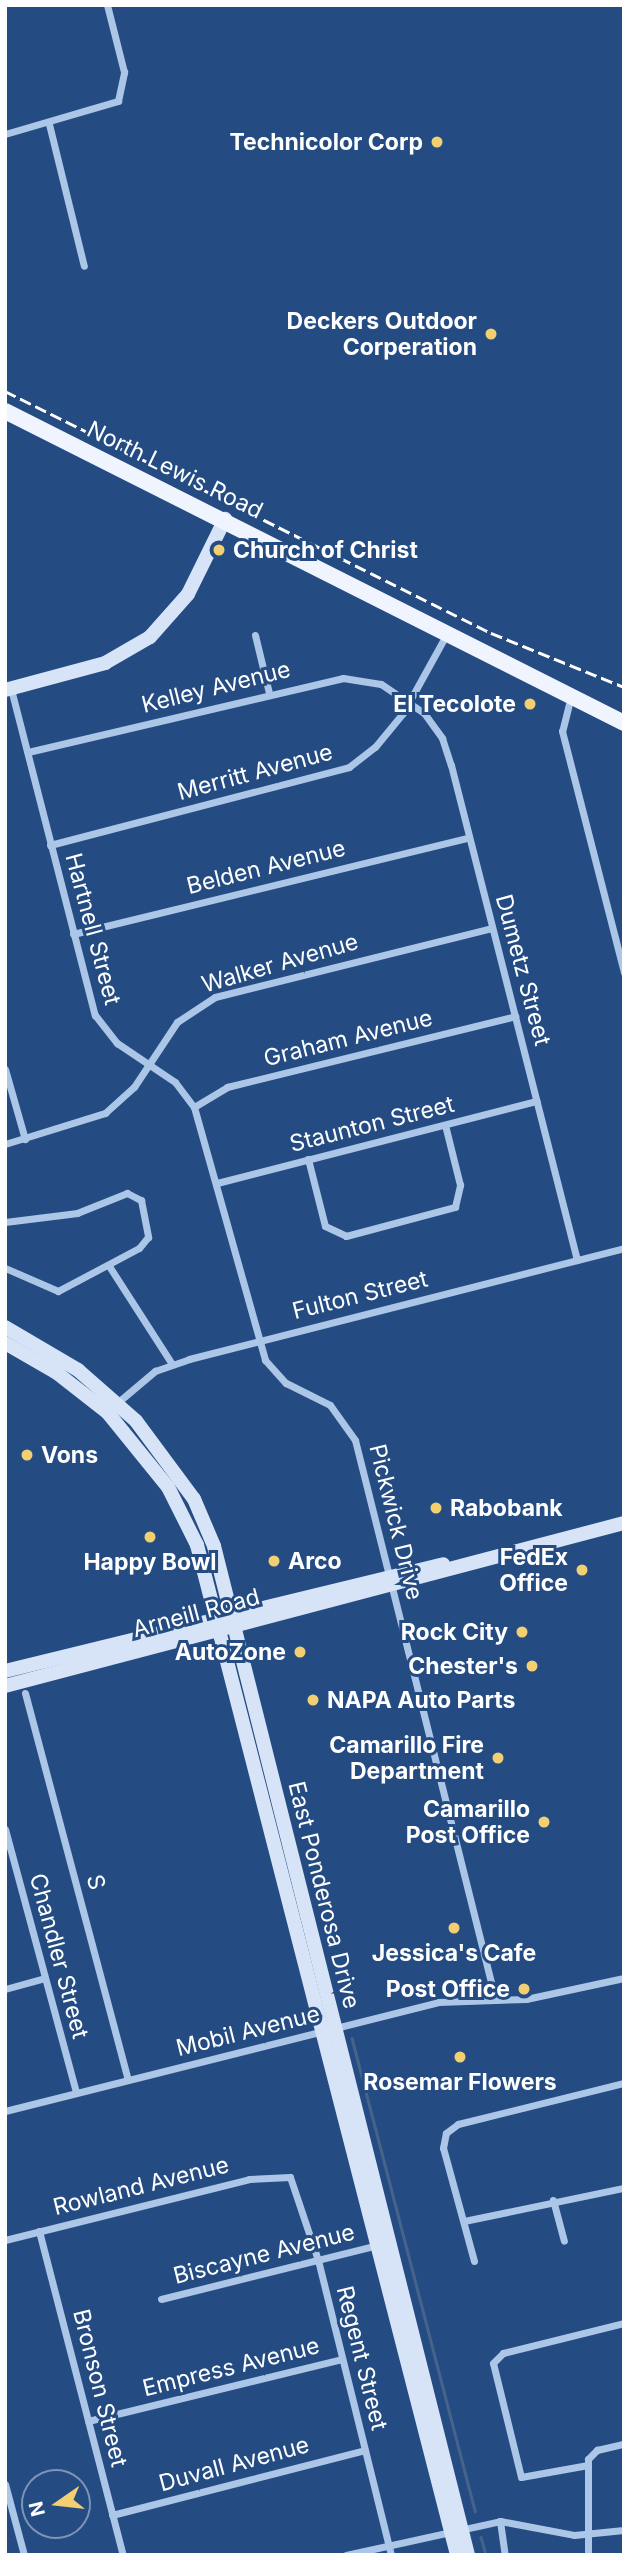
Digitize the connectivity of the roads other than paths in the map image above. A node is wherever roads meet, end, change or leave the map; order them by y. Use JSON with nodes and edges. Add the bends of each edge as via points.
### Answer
{"nodes":[{"id":1,"x":107,"y":5,"type":"edge"},
{"id":2,"x":49,"y":124,"type":"junction"},
{"id":3,"x":5,"y":135,"type":"edge"},
{"id":4,"x":84,"y":267,"type":"dead end"},
{"id":5,"x":5,"y":411,"type":"edge"},
{"id":6,"x":225,"y":519,"type":"junction"},
{"id":7,"x":255,"y":635,"type":"dead end"},
{"id":8,"x":446,"y":635,"type":"junction"},
{"id":9,"x":8,"y":689,"type":"edge"},
{"id":10,"x":268,"y":693,"type":"junction"},
{"id":11,"x":571,"y":696,"type":"junction"},
{"id":12,"x":410,"y":702,"type":"junction"},
{"id":13,"x":624,"y":723,"type":"edge"},
{"id":14,"x":29,"y":752,"type":"junction"},
{"id":15,"x":468,"y":838,"type":"junction"},
{"id":16,"x":50,"y":845,"type":"junction"},
{"id":17,"x":492,"y":928,"type":"junction"},
{"id":18,"x":72,"y":934,"type":"junction"},
{"id":19,"x":623,"y":969,"type":"edge"},
{"id":20,"x":515,"y":1016,"type":"junction"},
{"id":21,"x":149,"y":1065,"type":"junction"},
{"id":22,"x":5,"y":1069,"type":"edge"},
{"id":23,"x":537,"y":1101,"type":"junction"},
{"id":24,"x":194,"y":1107,"type":"junction"},
{"id":25,"x":445,"y":1125,"type":"junction"},
{"id":26,"x":24,"y":1139,"type":"junction"},
{"id":27,"x":5,"y":1144,"type":"edge"},
{"id":28,"x":308,"y":1160,"type":"junction"},
{"id":29,"x":217,"y":1183,"type":"junction"},
{"id":30,"x":5,"y":1222,"type":"edge"},
{"id":31,"x":624,"y":1248,"type":"edge"},
{"id":32,"x":577,"y":1260,"type":"junction"},
{"id":33,"x":109,"y":1266,"type":"junction"},
{"id":34,"x":5,"y":1268,"type":"edge"},
{"id":35,"x":5,"y":1327,"type":"edge"},
{"id":36,"x":257,"y":1341,"type":"junction"},
{"id":37,"x":5,"y":1343,"type":"edge"},
{"id":38,"x":172,"y":1364,"type":"junction"},
{"id":39,"x":117,"y":1403,"type":"junction"},
{"id":40,"x":146,"y":1455,"type":"junction"},
{"id":41,"x":174,"y":1470,"type":"junction"},
{"id":42,"x":624,"y":1522,"type":"edge"},
{"id":43,"x":391,"y":1582,"type":"junction"},
{"id":44,"x":226,"y":1622,"type":"junction"},
{"id":45,"x":5,"y":1671,"type":"edge"},
{"id":46,"x":5,"y":1686,"type":"edge"},
{"id":47,"x":25,"y":1693,"type":"dead end"},
{"id":48,"x":5,"y":1829,"type":"edge"},
{"id":49,"x":15,"y":1864,"type":"junction"},
{"id":50,"x":5,"y":1866,"type":"edge"},
{"id":51,"x":45,"y":1978,"type":"junction"},
{"id":52,"x":624,"y":1978,"type":"edge"},
{"id":53,"x":5,"y":1989,"type":"edge"},
{"id":54,"x":495,"y":1998,"type":"junction"},
{"id":55,"x":329,"y":2031,"type":"junction"},
{"id":56,"x":128,"y":2080,"type":"junction"},
{"id":57,"x":624,"y":2083,"type":"edge"},
{"id":58,"x":75,"y":2093,"type":"junction"},
{"id":59,"x":5,"y":2110,"type":"edge"},
{"id":60,"x":287,"y":2176,"type":"joint"},
{"id":61,"x":624,"y":2188,"type":"edge"},
{"id":62,"x":553,"y":2200,"type":"junction"},
{"id":63,"x":464,"y":2221,"type":"junction"},
{"id":64,"x":40,"y":2231,"type":"junction"},
{"id":65,"x":5,"y":2240,"type":"edge"},
{"id":66,"x":564,"y":2241,"type":"dead end"},
{"id":67,"x":377,"y":2245,"type":"junction"},
{"id":68,"x":318,"y":2260,"type":"junction"},
{"id":69,"x":474,"y":2261,"type":"dead end"},
{"id":70,"x":161,"y":2299,"type":"dead end"},
{"id":71,"x":624,"y":2323,"type":"edge"},
{"id":72,"x":342,"y":2359,"type":"junction"},
{"id":73,"x":88,"y":2421,"type":"junction"},
{"id":74,"x":624,"y":2444,"type":"edge"},
{"id":75,"x":365,"y":2450,"type":"junction"},
{"id":76,"x":588,"y":2465,"type":"junction"},
{"id":77,"x":5,"y":2484,"type":"edge"},
{"id":78,"x":113,"y":2515,"type":"junction"},
{"id":79,"x":500,"y":2521,"type":"junction"},
{"id":80,"x":456,"y":2529,"type":"junction"},
{"id":81,"x":624,"y":2530,"type":"edge"},
{"id":82,"x":587,"y":2536,"type":"junction"},
{"id":83,"x":388,"y":2545,"type":"junction"},
{"id":84,"x":24,"y":2554,"type":"edge"},
{"id":85,"x":15,"y":2555,"type":"edge"},
{"id":86,"x":123,"y":2555,"type":"edge"},
{"id":87,"x":346,"y":2555,"type":"edge"},
{"id":88,"x":391,"y":2555,"type":"edge"},
{"id":89,"x":457,"y":2555,"type":"edge"},
{"id":90,"x":468,"y":2555,"type":"edge"},
{"id":91,"x":505,"y":2555,"type":"edge"},
{"id":92,"x":588,"y":2555,"type":"edge"}],
"edges":[{"from":1,"to":2,"type":"street","via":[[124,72],[123,93],[112,105]]},
{"from":2,"to":3,"type":"street"},
{"from":2,"to":4,"type":"street"},
{"from":5,"to":6,"type":"main road","name":"North Lewis Road"},
{"from":6,"to":8,"type":"main road","name":"North Lewis Road"},
{"from":6,"to":9,"type":"main road","via":[[182,603],[150,637],[105,663]]},
{"from":7,"to":10,"type":"street"},
{"from":8,"to":11,"type":"main road","name":"North Lewis Road"},
{"from":8,"to":12,"type":"street","name":"Merritt Avenue"},
{"from":9,"to":14,"type":"street","name":"Hartnell Street"},
{"from":10,"to":12,"type":"street","name":"Kelley Avenue","via":[[355,678],[381,684]]},
{"from":10,"to":14,"type":"street","name":"Kelley Avenue"},
{"from":11,"to":13,"type":"main road","name":"North Lewis Road"},
{"from":11,"to":19,"type":"street","via":[[562,731]]},
{"from":12,"to":15,"type":"street","name":"Dumetz Street","via":[[442,738]]},
{"from":12,"to":16,"type":"street","name":"Merritt Avenue","via":[[375,747],[336,773]]},
{"from":14,"to":16,"type":"street","name":"Hartnell Street"},
{"from":15,"to":17,"type":"street","name":"Dumetz Street"},
{"from":15,"to":18,"type":"street","name":"Belden Avenue"},
{"from":16,"to":18,"type":"street","name":"Hartnell Street"},
{"from":17,"to":20,"type":"street","name":"Dumetz Street"},
{"from":17,"to":21,"type":"street","name":"Walker Avenue","via":[[215,997],[177,1022]]},
{"from":18,"to":21,"type":"street","name":"Hartnell Street","via":[[99,1021],[117,1043]]},
{"from":20,"to":23,"type":"street","name":"Dumetz Street"},
{"from":20,"to":24,"type":"street","name":"Graham Avenue","via":[[227,1087]]},
{"from":21,"to":24,"type":"street","name":"Hartnell Street","via":[[175,1082]]},
{"from":21,"to":26,"type":"street","name":"Walker Avenue","via":[[105,1113]]},
{"from":22,"to":26,"type":"street"},
{"from":23,"to":25,"type":"street","name":"Staunton Street"},
{"from":23,"to":32,"type":"street","name":"Dumetz Street"},
{"from":24,"to":29,"type":"street","name":"Hartnell Street"},
{"from":25,"to":28,"type":"street","name":"Staunton Street"},
{"from":25,"to":28,"type":"street","via":[[460,1185],[454,1207],[346,1236],[325,1226]]},
{"from":26,"to":27,"type":"street","name":"Walker Avenue"},
{"from":28,"to":29,"type":"street","name":"Staunton Street"},
{"from":29,"to":36,"type":"street","name":"Hartnell Street"},
{"from":30,"to":33,"type":"street","via":[[77,1213],[132,1194],[141,1200],[148,1237]]},
{"from":31,"to":32,"type":"street","name":"Fulton Street"},
{"from":32,"to":36,"type":"street","name":"Fulton Street"},
{"from":33,"to":34,"type":"street","via":[[53,1292]]},
{"from":33,"to":38,"type":"street"},
{"from":35,"to":39,"type":"main road","name":"East Ponderosa Drive","via":[[78,1370]]},
{"from":36,"to":38,"type":"street","name":"Fulton Street"},
{"from":36,"to":43,"type":"street","name":"Pickwick Drive","via":[[278,1377],[330,1405],[349,1427]]},
{"from":37,"to":40,"type":"main road","name":"East Ponderosa Drive","via":[[91,1398]]},
{"from":38,"to":39,"type":"street","name":"Fulton Street","via":[[146,1377]]},
{"from":39,"to":41,"type":"main road","name":"East Ponderosa Drive"},
{"from":40,"to":41,"type":"main road","via":[[159,1457]]},
{"from":40,"to":44,"type":"main road","name":"East Ponderosa Drive","via":[[192,1532]]},
{"from":41,"to":44,"type":"main road","name":"East Ponderosa Drive","via":[[207,1527]]},
{"from":42,"to":43,"type":"main road","name":"Arneill Road","via":[[519,1550],[510,1547]]},
{"from":43,"to":44,"type":"main road","name":"Arneill Road"},
{"from":43,"to":54,"type":"street","name":"Pickwick Drive"},
{"from":44,"to":45,"type":"main road","name":"Arneill Road"},
{"from":44,"to":46,"type":"main road","name":"Arneill Road"},
{"from":44,"to":55,"type":"main road","name":"East Ponderosa Drive"},
{"from":47,"to":56,"type":"street","name":"S"},
{"from":48,"to":49,"type":"street","name":"Chandler Street"},
{"from":49,"to":50,"type":"street"},
{"from":49,"to":51,"type":"street","name":"Chandler Street"},
{"from":51,"to":53,"type":"street"},
{"from":51,"to":58,"type":"street","name":"Chandler Street"},
{"from":52,"to":54,"type":"street","name":"Mobil Avenue","via":[[534,1998]]},
{"from":54,"to":55,"type":"street","name":"Mobil Avenue","via":[[438,2002]]},
{"from":55,"to":56,"type":"street","name":"Mobil Avenue"},
{"from":55,"to":67,"type":"main road","name":"East Ponderosa Drive"},
{"from":55,"to":80,"type":"main road","name":"East Ponderosa Drive"},
{"from":56,"to":58,"type":"street","name":"Mobil Avenue"},
{"from":57,"to":63,"type":"street","via":[[458,2124],[444,2137]]},
{"from":58,"to":59,"type":"street","name":"Mobil Avenue"},
{"from":60,"to":64,"type":"street","name":"Rowland Avenue","via":[[257,2177]]},
{"from":60,"to":68,"type":"street","name":"Regent Street","via":[[296,2185]]},
{"from":61,"to":62,"type":"street"},
{"from":62,"to":63,"type":"street"},
{"from":62,"to":66,"type":"street"},
{"from":63,"to":69,"type":"street"},
{"from":64,"to":65,"type":"street","name":"Rowland Avenue"},
{"from":64,"to":73,"type":"street","name":"Bronson Street"},
{"from":67,"to":68,"type":"street","name":"Biscayne Avenue"},
{"from":67,"to":80,"type":"main road","name":"East Ponderosa Drive"},
{"from":68,"to":70,"type":"street","name":"Biscayne Avenue"},
{"from":68,"to":72,"type":"street","name":"Regent Street"},
{"from":71,"to":76,"type":"street","via":[[496,2358],[494,2366],[521,2477]]},
{"from":72,"to":73,"type":"street","name":"Empress Avenue"},
{"from":72,"to":75,"type":"street","name":"Regent Street"},
{"from":73,"to":78,"type":"street","name":"Bronson Street"},
{"from":74,"to":76,"type":"street","via":[[593,2453]]},
{"from":75,"to":78,"type":"street","name":"Duvall Avenue"},
{"from":75,"to":83,"type":"street","name":"Regent Street"},
{"from":76,"to":82,"type":"street"},
{"from":77,"to":84,"type":"street"},
{"from":78,"to":86,"type":"street","name":"Bronson Street"},
{"from":79,"to":80,"type":"street"},
{"from":79,"to":82,"type":"street"},
{"from":79,"to":91,"type":"street"},
{"from":80,"to":83,"type":"street"},
{"from":80,"to":89,"type":"main road","name":"East Ponderosa Drive"},
{"from":80,"to":90,"type":"main road","name":"East Ponderosa Drive"},
{"from":81,"to":82,"type":"street"},
{"from":82,"to":92,"type":"street"},
{"from":83,"to":87,"type":"street"},
{"from":83,"to":88,"type":"street","name":"Regent Street"},
{"from":84,"to":85,"type":"street"}]}
